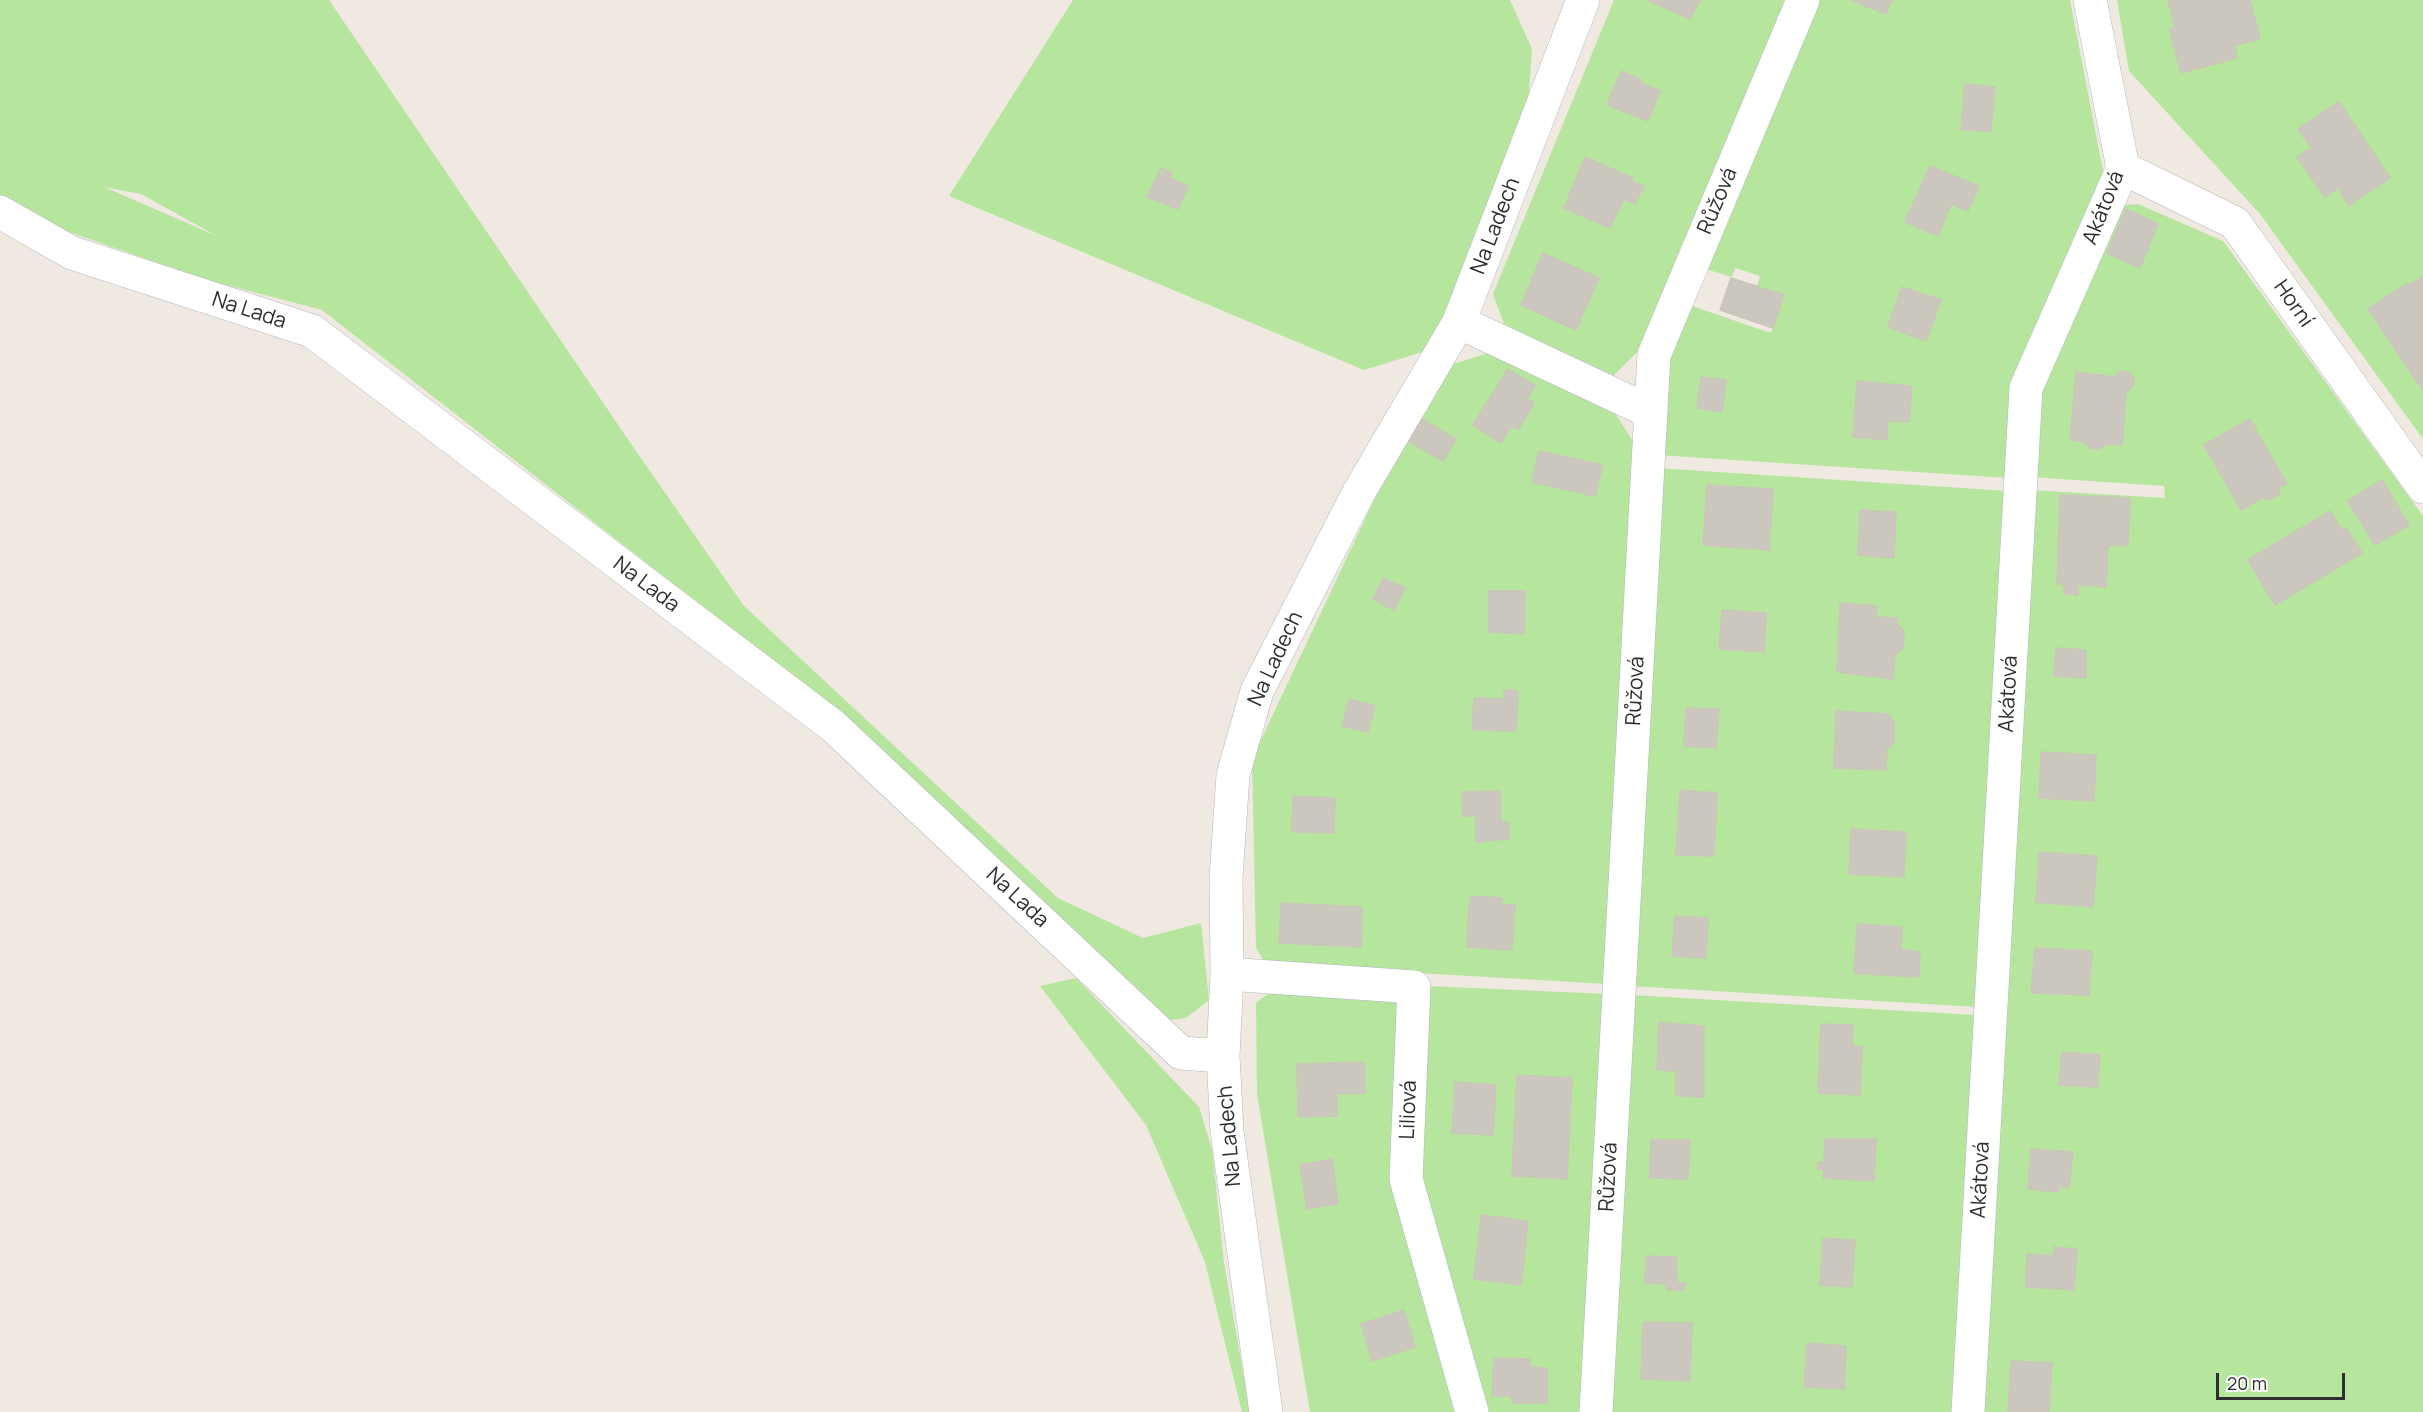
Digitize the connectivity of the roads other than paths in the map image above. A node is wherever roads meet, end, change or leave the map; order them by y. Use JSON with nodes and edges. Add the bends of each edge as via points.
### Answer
{"nodes":[{"id":1,"x":1803,"y":0,"type":"edge"},
{"id":2,"x":2090,"y":0,"type":"edge"},
{"id":3,"x":1572,"y":5,"type":"edge"},
{"id":4,"x":2123,"y":168,"type":"junction"},
{"id":5,"x":0,"y":212,"type":"edge"},
{"id":6,"x":1459,"y":322,"type":"junction"},
{"id":7,"x":1651,"y":412,"type":"junction"},
{"id":8,"x":2423,"y":487,"type":"edge"},
{"id":9,"x":1227,"y":974,"type":"junction"},
{"id":10,"x":1223,"y":1056,"type":"junction"},
{"id":11,"x":1266,"y":1412,"type":"edge"},
{"id":12,"x":1472,"y":1412,"type":"edge"},
{"id":13,"x":1596,"y":1412,"type":"edge"},
{"id":14,"x":1968,"y":1412,"type":"edge"}],
"edges":[{"from":1,"to":7,"type":"street","name":"Růžová","via":[[1654,355]]},
{"from":2,"to":4,"type":"street","name":"Akátová"},
{"from":3,"to":6,"type":"street","name":"Na Ladech"},
{"from":4,"to":8,"type":"street","name":"Horní","via":[[2235,223]]},
{"from":4,"to":14,"type":"street","name":"Akátová","via":[[2026,388]]},
{"from":5,"to":10,"type":"street","name":"Na Lada","via":[[72,253],[312,331],[833,726],[1181,1053]]},
{"from":6,"to":7,"type":"street"},
{"from":6,"to":9,"type":"street","name":"Na Ladech","via":[[1359,492],[1257,691],[1233,775],[1226,878]]},
{"from":7,"to":13,"type":"street","name":"Růžová"},
{"from":9,"to":10,"type":"street","name":"Na Ladech"},
{"from":9,"to":12,"type":"street","name":"Liliová","via":[[1414,987],[1406,1179]]},
{"from":10,"to":11,"type":"street","name":"Na Ladech","via":[[1227,1131]]}]}
